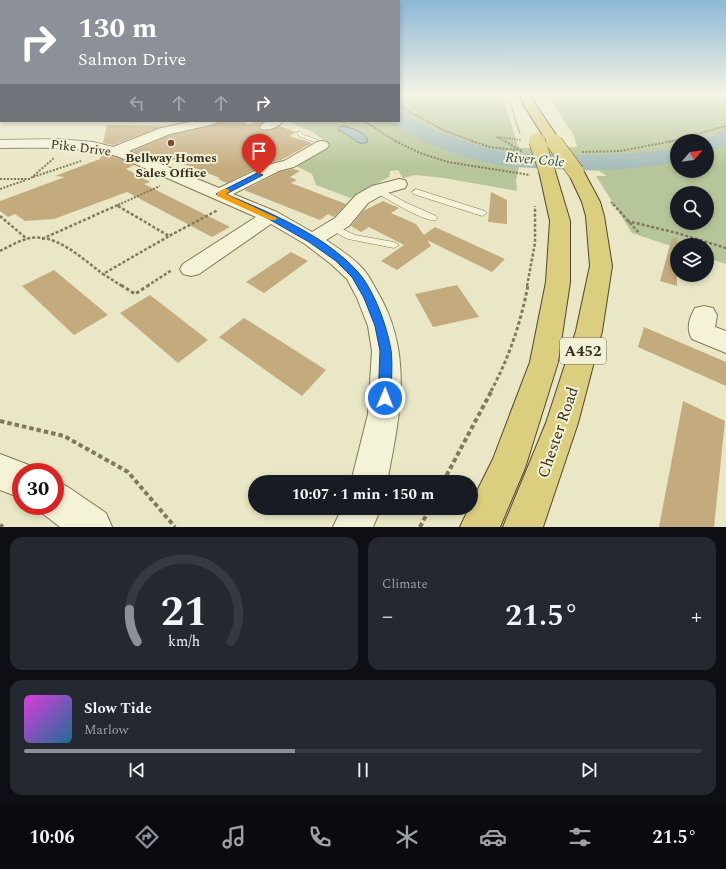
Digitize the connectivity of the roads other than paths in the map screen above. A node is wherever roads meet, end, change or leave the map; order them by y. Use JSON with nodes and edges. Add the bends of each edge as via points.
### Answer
{"nodes":[{"id":1,"x":526,"y":119,"type":"edge"},
{"id":2,"x":539,"y":119,"type":"edge"},
{"id":3,"x":187,"y":124,"type":"edge"},
{"id":4,"x":210,"y":126,"type":"edge"},
{"id":5,"x":300,"y":134,"type":"dead end"},
{"id":6,"x":0,"y":144,"type":"edge"},
{"id":7,"x":324,"y":145,"type":"joint"},
{"id":8,"x":115,"y":151,"type":"junction"},
{"id":9,"x":378,"y":190,"type":"junction"},
{"id":10,"x":416,"y":192,"type":"joint"},
{"id":11,"x":227,"y":198,"type":"junction"},
{"id":12,"x":482,"y":213,"type":"dead end"},
{"id":13,"x":270,"y":216,"type":"junction"},
{"id":14,"x":433,"y":218,"type":"dead end"},
{"id":15,"x":334,"y":228,"type":"junction"},
{"id":16,"x":312,"y":240,"type":"junction"},
{"id":17,"x":394,"y":246,"type":"dead end"},
{"id":18,"x":191,"y":269,"type":"road end"},
{"id":19,"x":704,"y":315,"type":"dead end"},
{"id":20,"x":726,"y":342,"type":"edge"},
{"id":21,"x":0,"y":472,"type":"edge"},
{"id":22,"x":371,"y":475,"type":"edge"},
{"id":23,"x":12,"y":477,"type":"edge"},
{"id":24,"x":64,"y":507,"type":"edge"},
{"id":25,"x":359,"y":515,"type":"edge"},
{"id":26,"x":92,"y":527,"type":"edge"},
{"id":27,"x":353,"y":527,"type":"edge"},
{"id":28,"x":480,"y":527,"type":"edge"},
{"id":29,"x":523,"y":527,"type":"edge"}],
"edges":[{"from":1,"to":28,"type":"highway","number":"A452","bridge":true,"via":[[537,141],[535,174],[560,221],[558,282],[544,362],[507,468]]},
{"from":2,"to":29,"type":"highway","name":"Chester Road","number":"A452","bridge":true,"via":[[576,172],[591,202],[601,266],[589,331],[562,423]]},
{"from":3,"to":4,"type":"street"},
{"from":3,"to":8,"type":"street"},
{"from":5,"to":7,"type":"lane"},
{"from":6,"to":8,"type":"street","name":"Pike Drive","via":[[93,146]]},
{"from":7,"to":11,"type":"street","via":[[289,164],[272,168]]},
{"from":8,"to":11,"type":"street","name":"Pike Drive","via":[[144,161]]},
{"from":9,"to":10,"type":"street","via":[[397,179]]},
{"from":9,"to":14,"type":"lane"},
{"from":9,"to":15,"type":"street","via":[[362,199]]},
{"from":10,"to":12,"type":"lane"},
{"from":11,"to":13,"type":"street","name":"Pike Drive"},
{"from":13,"to":16,"type":"street","name":"Pike Drive"},
{"from":13,"to":18,"type":"street"},
{"from":15,"to":16,"type":"street"},
{"from":15,"to":17,"type":"lane","via":[[352,237]]},
{"from":16,"to":22,"type":"street","name":"Pike Drive","via":[[356,275],[381,326],[386,351],[384,414]]},
{"from":19,"to":20,"type":"street","via":[[701,332]]},
{"from":21,"to":23,"type":"street"},
{"from":24,"to":26,"type":"street"},
{"from":25,"to":27,"type":"street"}]}
